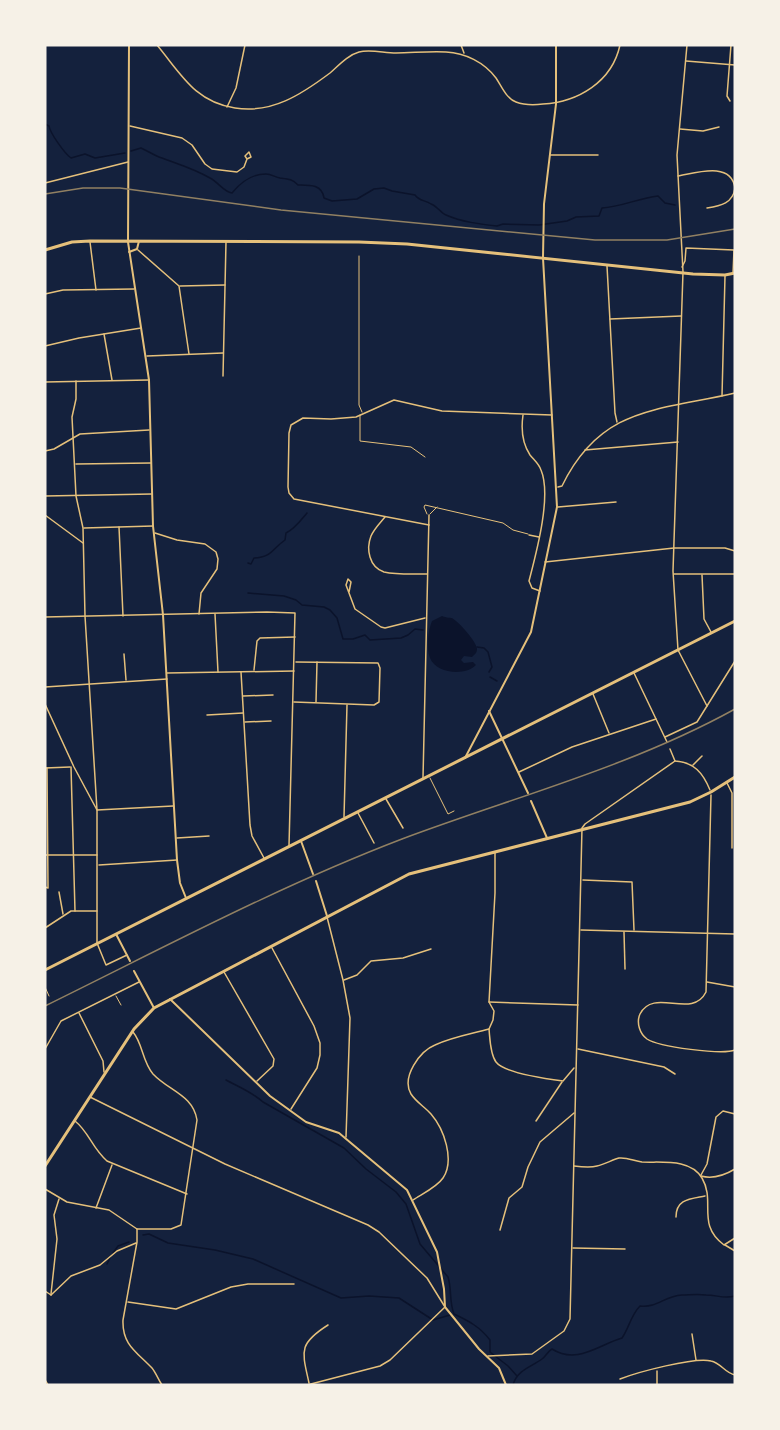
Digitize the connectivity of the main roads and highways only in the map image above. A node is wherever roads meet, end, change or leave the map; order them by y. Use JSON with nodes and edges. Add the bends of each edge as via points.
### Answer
{"nodes":[{"id":1,"x":45,"y":250,"type":"edge"},
{"id":2,"x":734,"y":273,"type":"edge"},
{"id":3,"x":735,"y":621,"type":"edge"},
{"id":4,"x":735,"y":777,"type":"edge"},
{"id":5,"x":45,"y":970,"type":"edge"},
{"id":6,"x":45,"y":1166,"type":"edge"}],
"edges":[{"from":1,"to":2,"type":"main road","via":[[90,241],[359,242]]},
{"from":3,"to":5,"type":"main road"},
{"from":4,"to":6,"type":"main road","via":[[690,802],[409,874],[154,1008],[132,1031]]}]}
